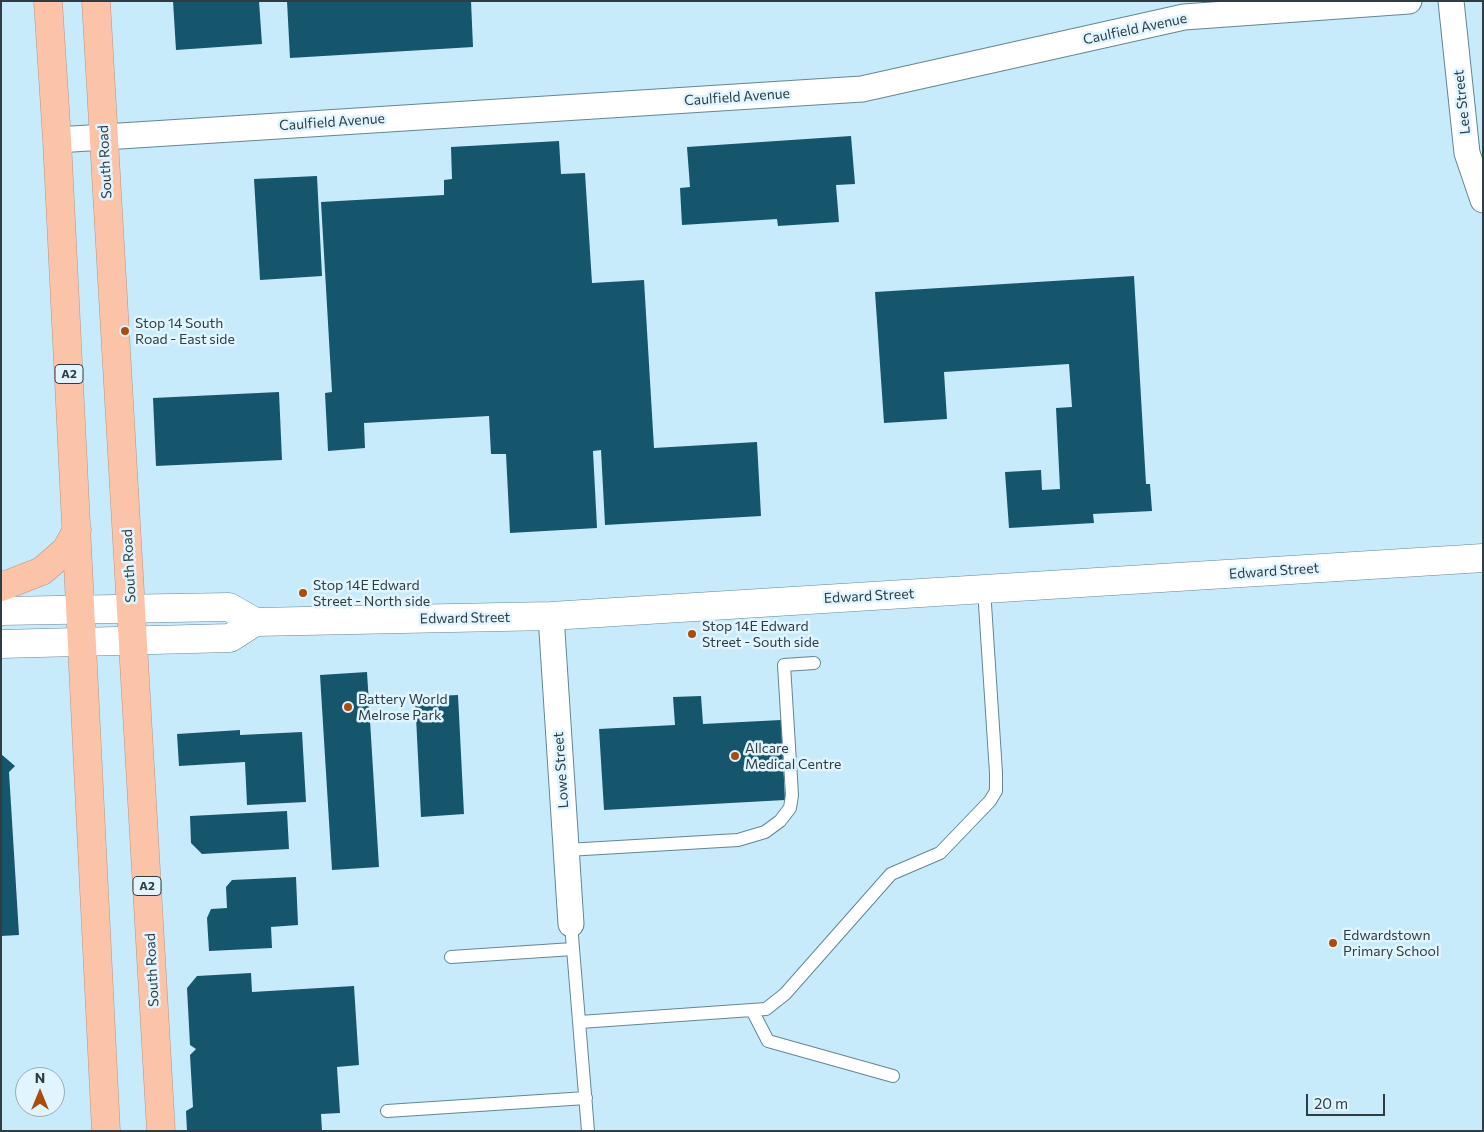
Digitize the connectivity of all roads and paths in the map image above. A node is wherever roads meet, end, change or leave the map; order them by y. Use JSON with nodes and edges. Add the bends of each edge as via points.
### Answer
{"nodes":[{"id":1,"x":48,"y":1,"type":"edge"},
{"id":2,"x":96,"y":1,"type":"edge"},
{"id":3,"x":1408,"y":1,"type":"edge"},
{"id":4,"x":1451,"y":1,"type":"edge"},
{"id":5,"x":104,"y":136,"type":"junction"},
{"id":6,"x":58,"y":140,"type":"junction"},
{"id":7,"x":1483,"y":200,"type":"edge"},
{"id":8,"x":77,"y":530,"type":"junction"},
{"id":9,"x":1483,"y":558,"type":"edge"},
{"id":10,"x":1,"y":587,"type":"edge"},
{"id":11,"x":984,"y":589,"type":"junction"},
{"id":12,"x":131,"y":607,"type":"junction"},
{"id":13,"x":81,"y":608,"type":"junction"},
{"id":14,"x":1,"y":611,"type":"edge"},
{"id":15,"x":551,"y":616,"type":"junction"},
{"id":16,"x":255,"y":622,"type":"junction"},
{"id":17,"x":133,"y":641,"type":"junction"},
{"id":18,"x":82,"y":642,"type":"junction"},
{"id":19,"x":1,"y":644,"type":"edge"},
{"id":20,"x":814,"y":663,"type":"dead end"},
{"id":21,"x":566,"y":850,"type":"junction"},
{"id":22,"x":571,"y":924,"type":"joint"},
{"id":23,"x":574,"y":949,"type":"junction"},
{"id":24,"x":451,"y":957,"type":"dead end"},
{"id":25,"x":753,"y":1012,"type":"junction"},
{"id":26,"x":580,"y":1022,"type":"junction"},
{"id":27,"x":893,"y":1076,"type":"dead end"},
{"id":28,"x":586,"y":1098,"type":"junction"},
{"id":29,"x":387,"y":1111,"type":"dead end"},
{"id":30,"x":106,"y":1131,"type":"edge"},
{"id":31,"x":161,"y":1131,"type":"edge"},
{"id":32,"x":588,"y":1131,"type":"edge"}],
"edges":[{"from":1,"to":6,"type":"highway","number":"A2"},
{"from":2,"to":5,"type":"highway","name":"South Road","number":"A2"},
{"from":3,"to":5,"type":"street","name":"Caulfield Avenue","via":[[1184,17],[862,89]]},
{"from":4,"to":7,"type":"street","name":"Lee Street","via":[[1467,153]]},
{"from":5,"to":6,"type":"street","name":"Caulfield Avenue"},
{"from":5,"to":12,"type":"highway","name":"South Road","number":"A2"},
{"from":6,"to":8,"type":"highway","number":"A2"},
{"from":8,"to":10,"type":"highway","via":[[66,550],[42,571]]},
{"from":8,"to":13,"type":"highway","number":"A2"},
{"from":9,"to":11,"type":"street","name":"Edward Street"},
{"from":11,"to":15,"type":"street","name":"Edward Street"},
{"from":11,"to":25,"type":"lane","via":[[996,791],[940,853],[891,874],[777,1003]]},
{"from":12,"to":13,"type":"street"},
{"from":12,"to":16,"type":"street","via":[[229,607]]},
{"from":12,"to":17,"type":"highway","name":"South Road","number":"A2"},
{"from":13,"to":14,"type":"street"},
{"from":13,"to":18,"type":"highway","number":"A2"},
{"from":15,"to":16,"type":"street","name":"Edward Street"},
{"from":15,"to":21,"type":"street","name":"Lowe Street"},
{"from":16,"to":17,"type":"street","via":[[230,638]]},
{"from":17,"to":18,"type":"street"},
{"from":17,"to":31,"type":"highway","name":"South Road","number":"A2"},
{"from":18,"to":19,"type":"street"},
{"from":18,"to":30,"type":"highway","number":"A2"},
{"from":20,"to":21,"type":"lane","via":[[784,665],[792,796],[790,808],[780,821],[765,832],[738,840]]},
{"from":21,"to":22,"type":"street","name":"Lowe Street"},
{"from":22,"to":23,"type":"lane"},
{"from":23,"to":24,"type":"lane"},
{"from":23,"to":26,"type":"lane"},
{"from":25,"to":26,"type":"lane"},
{"from":25,"to":27,"type":"lane","via":[[768,1041]]},
{"from":26,"to":28,"type":"lane"},
{"from":28,"to":29,"type":"lane"},
{"from":28,"to":32,"type":"lane"}]}
